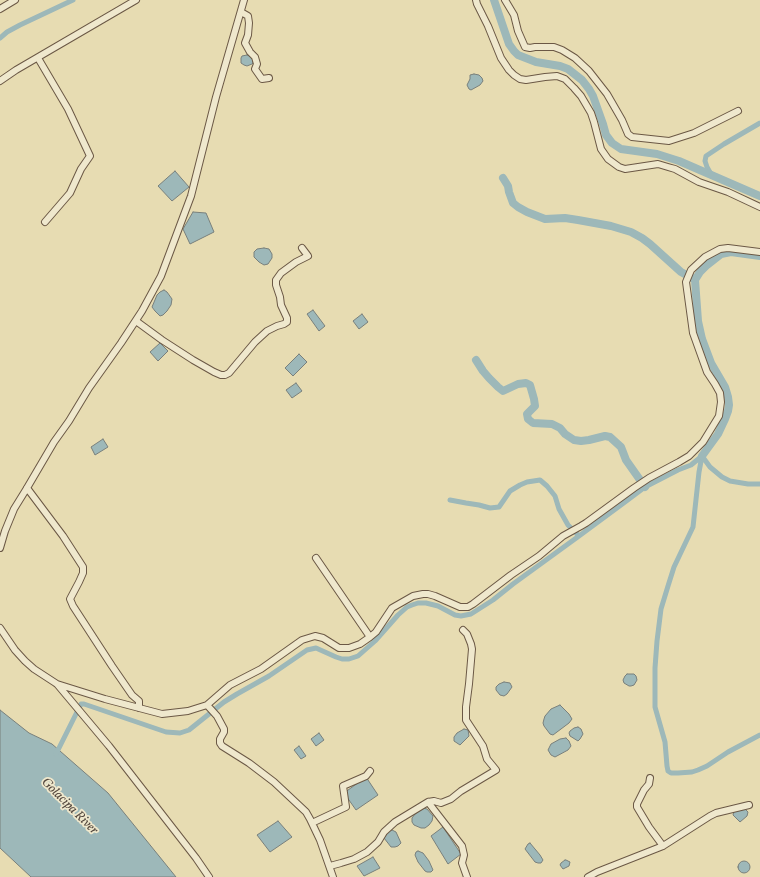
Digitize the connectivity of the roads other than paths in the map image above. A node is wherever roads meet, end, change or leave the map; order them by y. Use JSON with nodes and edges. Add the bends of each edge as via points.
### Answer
{"nodes":[{"id":1,"x":15,"y":0,"type":"edge"},
{"id":2,"x":136,"y":0,"type":"edge"},
{"id":3,"x":244,"y":0,"type":"edge"},
{"id":4,"x":476,"y":0,"type":"edge"},
{"id":5,"x":505,"y":0,"type":"edge"},
{"id":6,"x":0,"y":9,"type":"edge"},
{"id":7,"x":241,"y":12,"type":"junction"},
{"id":8,"x":38,"y":58,"type":"junction"},
{"id":9,"x":269,"y":78,"type":"dead end"},
{"id":10,"x":0,"y":81,"type":"edge"},
{"id":11,"x":738,"y":111,"type":"dead end"},
{"id":12,"x":760,"y":207,"type":"edge"},
{"id":13,"x":45,"y":222,"type":"dead end"},
{"id":14,"x":302,"y":248,"type":"dead end"},
{"id":15,"x":760,"y":252,"type":"edge"},
{"id":16,"x":136,"y":321,"type":"junction"},
{"id":17,"x":27,"y":488,"type":"junction"},
{"id":18,"x":0,"y":548,"type":"edge"},
{"id":19,"x":316,"y":558,"type":"dead end"},
{"id":20,"x":0,"y":628,"type":"edge"},
{"id":21,"x":463,"y":630,"type":"dead end"},
{"id":22,"x":370,"y":637,"type":"junction"},
{"id":23,"x":57,"y":684,"type":"junction"},
{"id":24,"x":207,"y":705,"type":"junction"},
{"id":25,"x":139,"y":708,"type":"junction"},
{"id":26,"x":370,"y":771,"type":"dead end"},
{"id":27,"x":650,"y":778,"type":"dead end"},
{"id":28,"x":428,"y":802,"type":"junction"},
{"id":29,"x":749,"y":804,"type":"dead end"},
{"id":30,"x":312,"y":823,"type":"junction"},
{"id":31,"x":663,"y":846,"type":"junction"},
{"id":32,"x":330,"y":866,"type":"junction"},
{"id":33,"x":209,"y":877,"type":"edge"},
{"id":34,"x":333,"y":877,"type":"edge"},
{"id":35,"x":467,"y":877,"type":"edge"},
{"id":36,"x":588,"y":877,"type":"edge"}],
"edges":[{"from":1,"to":6,"type":"street"},
{"from":2,"to":8,"type":"street"},
{"from":3,"to":7,"type":"street"},
{"from":4,"to":12,"type":"street","via":[[501,58],[514,75],[526,80],[557,76],[565,79],[581,96],[591,113],[601,149],[608,159],[626,169],[658,164],[668,167]]},
{"from":5,"to":11,"type":"street","via":[[514,15],[526,47],[554,48],[575,58],[608,94],[629,136],[669,142],[694,133]]},
{"from":7,"to":9,"type":"street","via":[[248,16],[248,35],[245,43],[257,64],[255,69],[262,79]]},
{"from":7,"to":16,"type":"street","via":[[191,196],[161,276]]},
{"from":8,"to":10,"type":"street"},
{"from":8,"to":13,"type":"street","via":[[68,109],[90,156],[70,193]]},
{"from":14,"to":16,"type":"street","via":[[308,256],[281,273],[276,280],[287,322],[267,331],[225,375],[193,360]]},
{"from":15,"to":22,"type":"street","via":[[720,249],[705,257],[691,270],[686,282],[693,333],[708,372],[720,394],[721,402],[720,411],[711,430],[696,449],[563,536],[468,607],[460,607],[428,594],[413,596],[392,608]]},
{"from":16,"to":17,"type":"street","via":[[89,388]]},
{"from":17,"to":18,"type":"street","via":[[14,509]]},
{"from":17,"to":25,"type":"street","via":[[83,567],[83,573],[70,599],[112,666],[139,701]]},
{"from":19,"to":22,"type":"street"},
{"from":20,"to":23,"type":"street","via":[[25,661]]},
{"from":21,"to":28,"type":"street","via":[[472,649],[466,720],[483,746],[487,759],[496,770],[451,799],[441,803]]},
{"from":22,"to":24,"type":"street","via":[[349,648],[339,648],[315,636],[302,640],[261,669],[230,685]]},
{"from":23,"to":25,"type":"street"},
{"from":23,"to":33,"type":"street","via":[[109,746]]},
{"from":24,"to":25,"type":"street","via":[[188,711],[162,714]]},
{"from":24,"to":30,"type":"street","via":[[224,729],[220,739],[222,746],[274,782],[302,807]]},
{"from":26,"to":30,"type":"street","via":[[366,776],[343,786],[346,807]]},
{"from":27,"to":31,"type":"street","via":[[637,807]]},
{"from":28,"to":32,"type":"street","via":[[395,822],[367,852]]},
{"from":28,"to":35,"type":"street","via":[[462,846],[462,863]]},
{"from":29,"to":31,"type":"street","via":[[716,813]]},
{"from":30,"to":32,"type":"street"},
{"from":31,"to":36,"type":"street"},
{"from":32,"to":34,"type":"street"}]}
